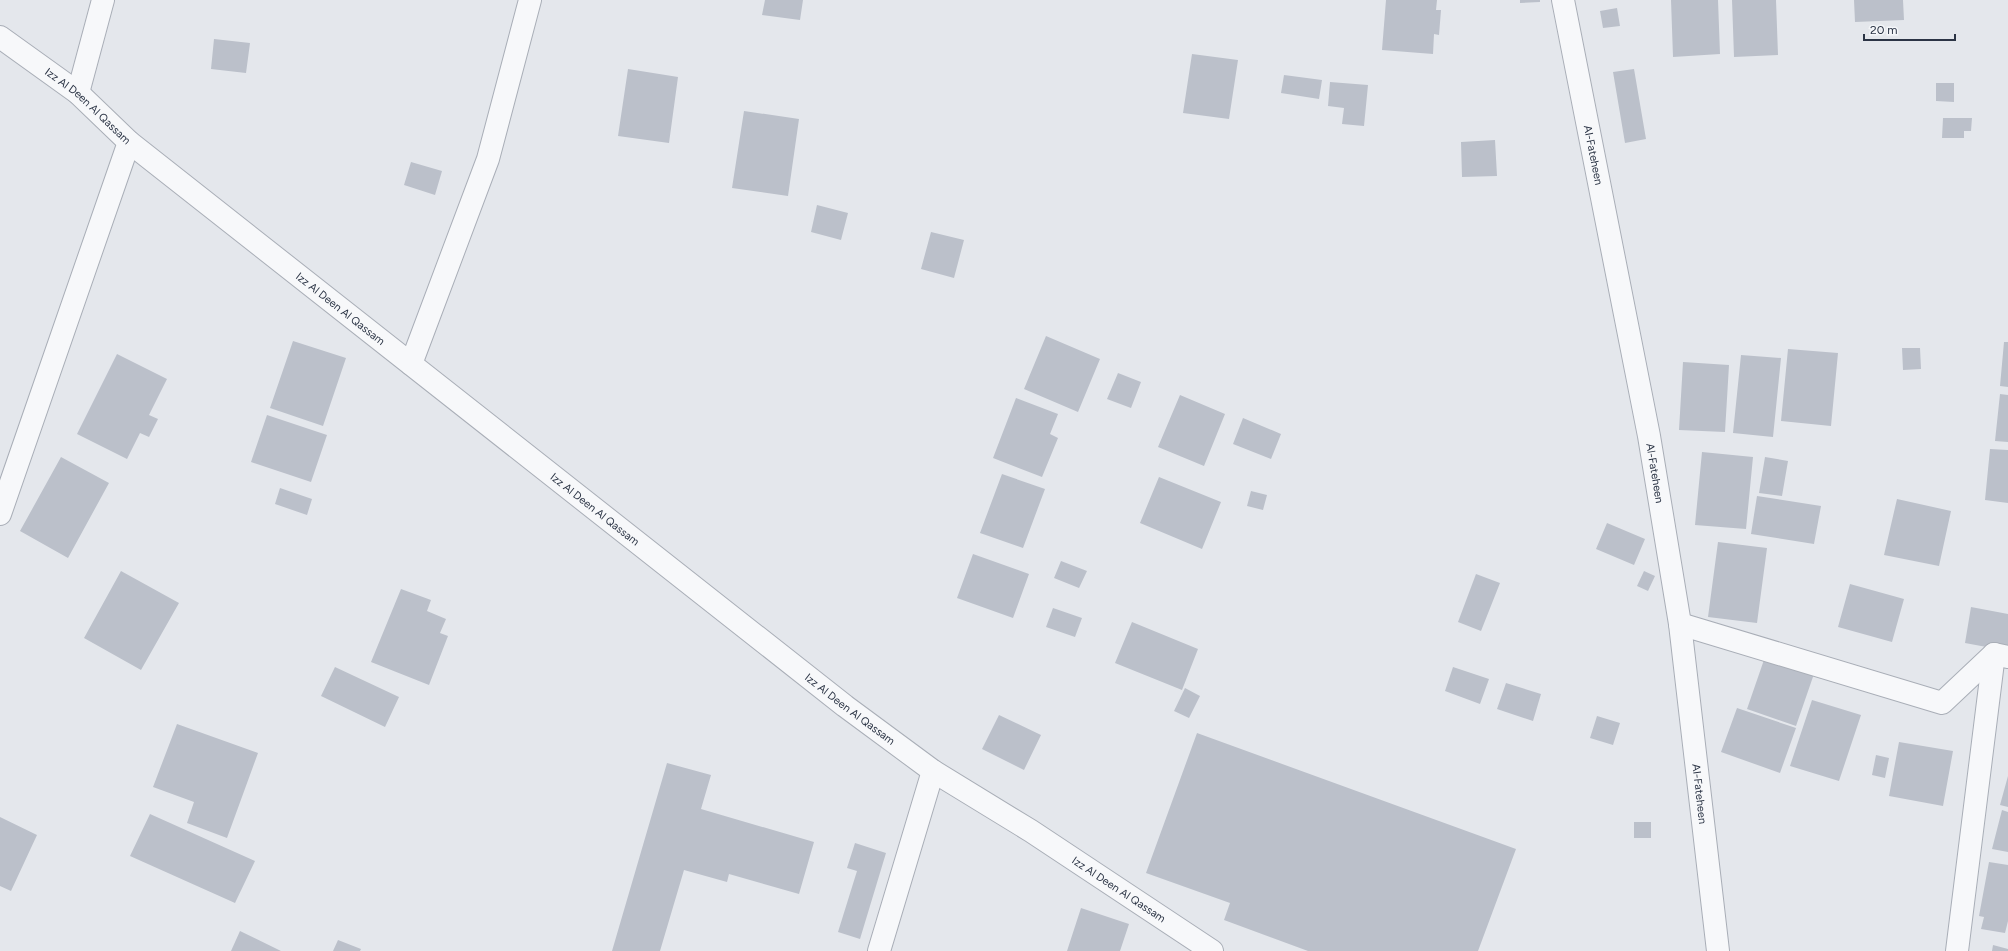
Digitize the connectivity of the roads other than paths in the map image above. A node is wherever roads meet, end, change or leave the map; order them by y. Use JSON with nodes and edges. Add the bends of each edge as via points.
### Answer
{"nodes":[{"id":1,"x":102,"y":0,"type":"edge"},
{"id":2,"x":530,"y":0,"type":"edge"},
{"id":3,"x":1563,"y":0,"type":"edge"},
{"id":4,"x":0,"y":37,"type":"edge"},
{"id":5,"x":78,"y":93,"type":"junction"},
{"id":6,"x":129,"y":142,"type":"junction"},
{"id":7,"x":411,"y":364,"type":"junction"},
{"id":8,"x":0,"y":514,"type":"edge"},
{"id":9,"x":1680,"y":624,"type":"junction"},
{"id":10,"x":2001,"y":656,"type":"edge"},
{"id":11,"x":933,"y":771,"type":"junction"},
{"id":12,"x":879,"y":951,"type":"edge"},
{"id":13,"x":1212,"y":951,"type":"edge"},
{"id":14,"x":1718,"y":951,"type":"edge"},
{"id":15,"x":1957,"y":951,"type":"edge"}],
"edges":[{"from":1,"to":5,"type":"street"},
{"from":2,"to":7,"type":"street","via":[[488,160]]},
{"from":3,"to":9,"type":"street","name":"Al-Fateheen","via":[[1649,436]]},
{"from":4,"to":5,"type":"street","name":"Izz Al Deen Al Qassam"},
{"from":5,"to":6,"type":"street","name":"Izz Al Deen Al Qassam"},
{"from":6,"to":7,"type":"street","name":"Izz Al Deen Al Qassam"},
{"from":6,"to":8,"type":"street"},
{"from":7,"to":11,"type":"street","name":"Izz Al Deen Al Qassam","via":[[845,706]]},
{"from":9,"to":10,"type":"street","via":[[1942,703]]},
{"from":9,"to":14,"type":"street","name":"Al-Fateheen"},
{"from":10,"to":15,"type":"street"},
{"from":11,"to":12,"type":"street"},
{"from":11,"to":13,"type":"street","name":"Izz Al Deen Al Qassam","via":[[1031,831]]}]}
